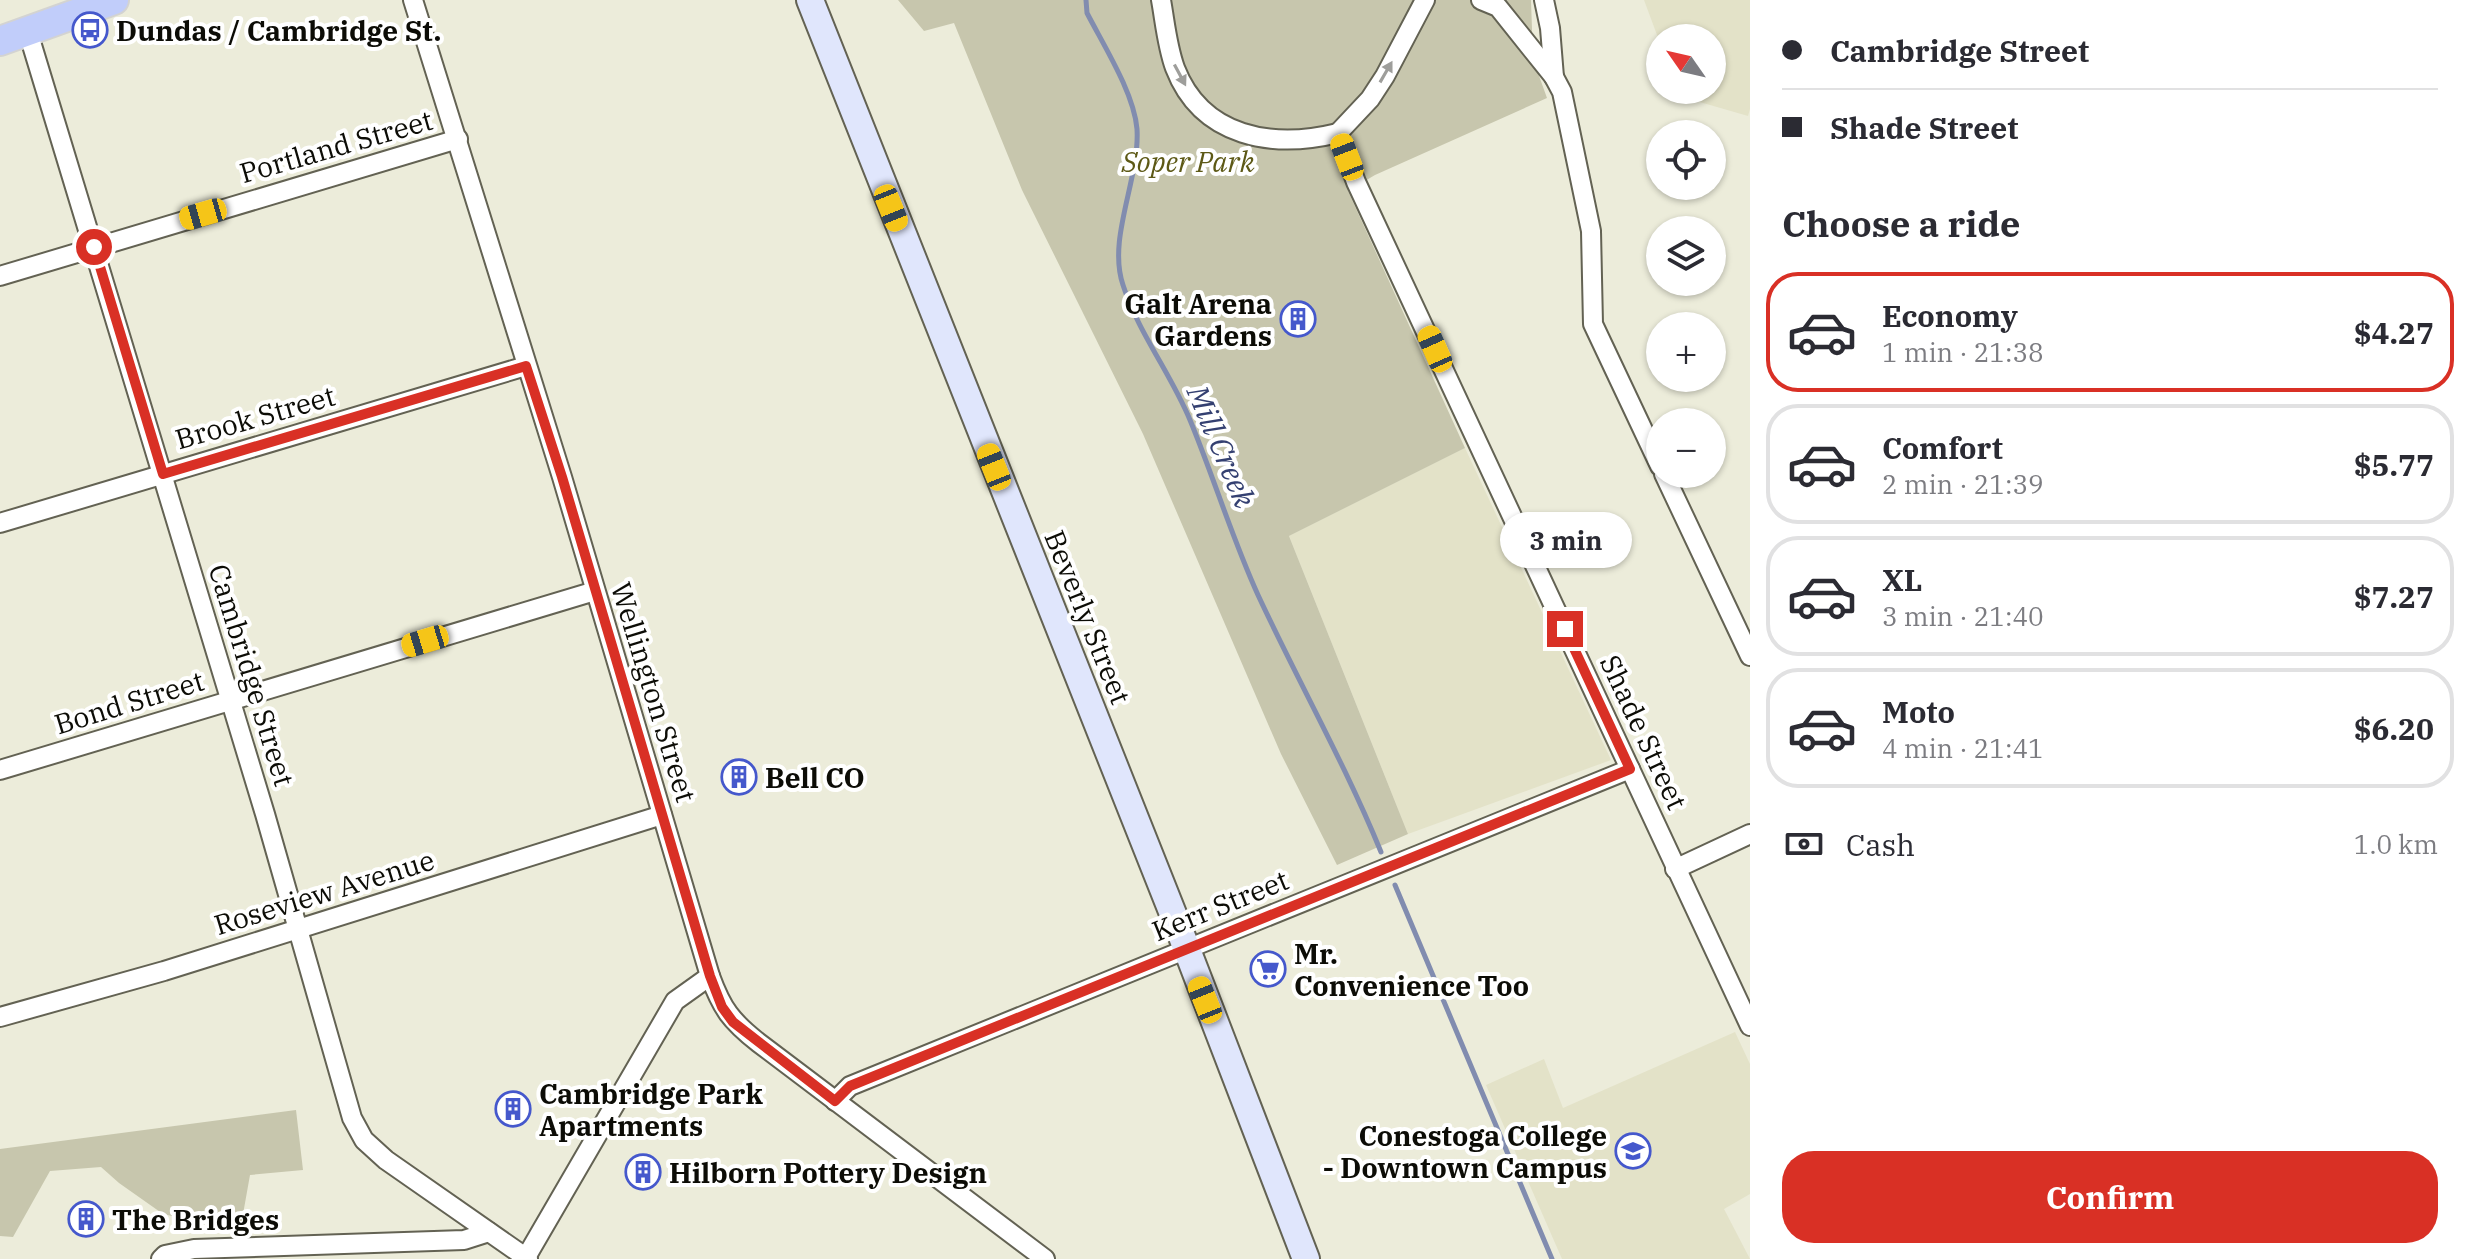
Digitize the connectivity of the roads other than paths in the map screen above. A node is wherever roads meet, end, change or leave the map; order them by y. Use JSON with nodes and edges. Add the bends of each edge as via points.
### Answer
{"nodes":[{"id":1,"x":114,"y":0,"type":"edge"},
{"id":2,"x":413,"y":0,"type":"edge"},
{"id":3,"x":810,"y":0,"type":"edge"},
{"id":4,"x":1161,"y":0,"type":"edge"},
{"id":5,"x":1425,"y":0,"type":"edge"},
{"id":6,"x":1481,"y":0,"type":"edge"},
{"id":7,"x":1544,"y":0,"type":"edge"},
{"id":8,"x":28,"y":32,"type":"junction"},
{"id":9,"x":0,"y":41,"type":"edge"},
{"id":10,"x":1554,"y":77,"type":"junction"},
{"id":11,"x":1338,"y":133,"type":"junction"},
{"id":12,"x":458,"y":139,"type":"junction"},
{"id":13,"x":94,"y":247,"type":"junction"},
{"id":14,"x":0,"y":276,"type":"edge"},
{"id":15,"x":526,"y":366,"type":"junction"},
{"id":16,"x":1646,"y":436,"type":"edge"},
{"id":17,"x":163,"y":474,"type":"junction"},
{"id":18,"x":1671,"y":488,"type":"edge"},
{"id":19,"x":0,"y":523,"type":"edge"},
{"id":20,"x":595,"y":591,"type":"junction"},
{"id":21,"x":1750,"y":656,"type":"edge"},
{"id":22,"x":230,"y":701,"type":"junction"},
{"id":23,"x":1630,"y":769,"type":"junction"},
{"id":24,"x":0,"y":770,"type":"edge"},
{"id":25,"x":662,"y":815,"type":"junction"},
{"id":26,"x":1750,"y":834,"type":"edge"},
{"id":27,"x":1675,"y":869,"type":"junction"},
{"id":28,"x":296,"y":928,"type":"junction"},
{"id":29,"x":1186,"y":950,"type":"junction"},
{"id":30,"x":710,"y":976,"type":"junction"},
{"id":31,"x":0,"y":1017,"type":"edge"},
{"id":32,"x":1750,"y":1026,"type":"edge"},
{"id":33,"x":835,"y":1101,"type":"junction"},
{"id":34,"x":489,"y":1232,"type":"junction"},
{"id":35,"x":161,"y":1259,"type":"edge"},
{"id":36,"x":526,"y":1259,"type":"edge"},
{"id":37,"x":1045,"y":1259,"type":"edge"},
{"id":38,"x":1306,"y":1259,"type":"edge"}],
"edges":[{"from":1,"to":8,"type":"main road"},
{"from":2,"to":12,"type":"street","name":"Wellington Street"},
{"from":3,"to":29,"type":"street","name":"Beverly Street"},
{"from":4,"to":11,"type":"street","one_way":true,"via":[[1175,69],[1207,114],[1254,137],[1291,141]]},
{"from":11,"to":5,"type":"street","one_way":true,"via":[[1377,88]]},
{"from":6,"to":10,"type":"street","via":[[1498,7]]},
{"from":7,"to":10,"type":"street"},
{"from":8,"to":9,"type":"main road"},
{"from":8,"to":13,"type":"street","name":"Cambridge Street"},
{"from":10,"to":16,"type":"street","via":[[1562,92],[1591,231],[1593,324]]},
{"from":11,"to":23,"type":"street","name":"Shade Street","via":[[1356,182]]},
{"from":12,"to":13,"type":"street","name":"Portland Street"},
{"from":12,"to":15,"type":"street","name":"Wellington Street"},
{"from":13,"to":14,"type":"street","name":"Portland Street"},
{"from":13,"to":17,"type":"street","name":"Cambridge Street"},
{"from":15,"to":17,"type":"street","name":"Brook Street"},
{"from":15,"to":20,"type":"street","name":"Wellington Street"},
{"from":17,"to":19,"type":"street","name":"Brook Street"},
{"from":17,"to":22,"type":"street","name":"Cambridge Street"},
{"from":18,"to":21,"type":"street"},
{"from":20,"to":22,"type":"street","name":"Bond Street"},
{"from":20,"to":25,"type":"street","name":"Wellington Street"},
{"from":22,"to":24,"type":"street","name":"Bond Street"},
{"from":22,"to":28,"type":"street","name":"Cambridge Street"},
{"from":23,"to":27,"type":"street","name":"Shade Street"},
{"from":23,"to":29,"type":"street","name":"Kerr Street"},
{"from":25,"to":28,"type":"street","name":"Roseview Avenue"},
{"from":25,"to":30,"type":"street","name":"Wellington Street"},
{"from":26,"to":27,"type":"street"},
{"from":27,"to":32,"type":"street","name":"Shade Street"},
{"from":28,"to":31,"type":"street","name":"Roseview Avenue"},
{"from":28,"to":34,"type":"street","name":"Cambridge Street","via":[[352,1118],[364,1140]]},
{"from":29,"to":33,"type":"street","name":"Kerr Street","via":[[850,1086]]},
{"from":29,"to":38,"type":"street","name":"Beverly Street"},
{"from":30,"to":33,"type":"street","name":"Wellington Street","via":[[733,1022]]},
{"from":30,"to":36,"type":"street","via":[[675,1001]]},
{"from":33,"to":37,"type":"street","name":"Wellington Street"},
{"from":34,"to":35,"type":"street","via":[[464,1240],[194,1249]]},
{"from":34,"to":36,"type":"street","name":"Cambridge Street"}]}
